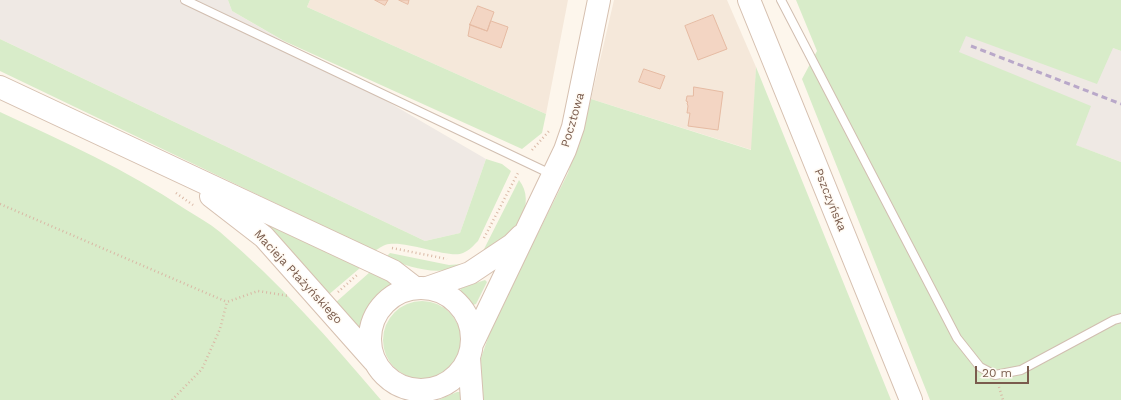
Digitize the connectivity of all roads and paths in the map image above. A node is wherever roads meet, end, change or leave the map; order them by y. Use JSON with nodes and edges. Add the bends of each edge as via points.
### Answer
{"nodes":[{"id":1,"x":185,"y":0,"type":"edge"},
{"id":2,"x":599,"y":0,"type":"edge"},
{"id":3,"x":749,"y":0,"type":"edge"},
{"id":4,"x":781,"y":0,"type":"edge"},
{"id":5,"x":0,"y":87,"type":"edge"},
{"id":6,"x":113,"y":139,"type":"junction"},
{"id":7,"x":554,"y":175,"type":"junction"},
{"id":8,"x":170,"y":190,"type":"dead end"},
{"id":9,"x":0,"y":204,"type":"edge"},
{"id":10,"x":194,"y":206,"type":"dead end"},
{"id":11,"x":524,"y":232,"type":"junction"},
{"id":12,"x":372,"y":262,"type":"junction"},
{"id":13,"x":421,"y":288,"type":"junction"},
{"id":14,"x":286,"y":290,"type":"dead end"},
{"id":15,"x":227,"y":302,"type":"junction"},
{"id":16,"x":324,"y":305,"type":"junction"},
{"id":17,"x":1121,"y":318,"type":"edge"},
{"id":18,"x":470,"y":351,"type":"junction"},
{"id":19,"x":381,"y":370,"type":"junction"},
{"id":20,"x":172,"y":400,"type":"edge"},
{"id":21,"x":402,"y":400,"type":"edge"},
{"id":22,"x":472,"y":400,"type":"edge"},
{"id":23,"x":911,"y":400,"type":"edge"}],
"edges":[{"from":1,"to":7,"type":"lane"},
{"from":2,"to":7,"type":"street","name":"Pocztowa","via":[[573,127]]},
{"from":3,"to":23,"type":"street","name":"Pszczyńska"},
{"from":4,"to":17,"type":"lane","via":[[957,338],[980,367],[995,375],[1021,370]]},
{"from":5,"to":6,"type":"street","name":"Macieja Płażyńskiego"},
{"from":6,"to":12,"type":"street","name":"Macieja Płażyńskiego"},
{"from":6,"to":16,"type":"street","name":"Macieja Płażyńskiego","via":[[207,193],[259,233]]},
{"from":7,"to":11,"type":"street","name":"Pocztowa"},
{"from":8,"to":10,"type":"path"},
{"from":9,"to":15,"type":"path"},
{"from":11,"to":13,"type":"street","name":"Pocztowa","via":[[512,245],[470,273]]},
{"from":11,"to":18,"type":"street","name":"Pocztowa"},
{"from":12,"to":13,"type":"street","name":"Macieja Płażyńskiego"},
{"from":12,"to":16,"type":"path"},
{"from":13,"to":18,"type":"street","via":[[442,292],[455,301],[465,313],[471,328]]},
{"from":13,"to":19,"type":"street","via":[[399,292],[376,314],[370,330],[370,346]]},
{"from":14,"to":15,"type":"path","via":[[291,296],[258,291]]},
{"from":15,"to":20,"type":"path","via":[[220,329],[202,369]]},
{"from":16,"to":19,"type":"street","name":"Macieja Płażyńskiego"},
{"from":18,"to":19,"type":"street","via":[[460,372],[448,383],[433,389],[417,390],[401,386]]},
{"from":18,"to":22,"type":"street"},
{"from":19,"to":21,"type":"street"}]}
